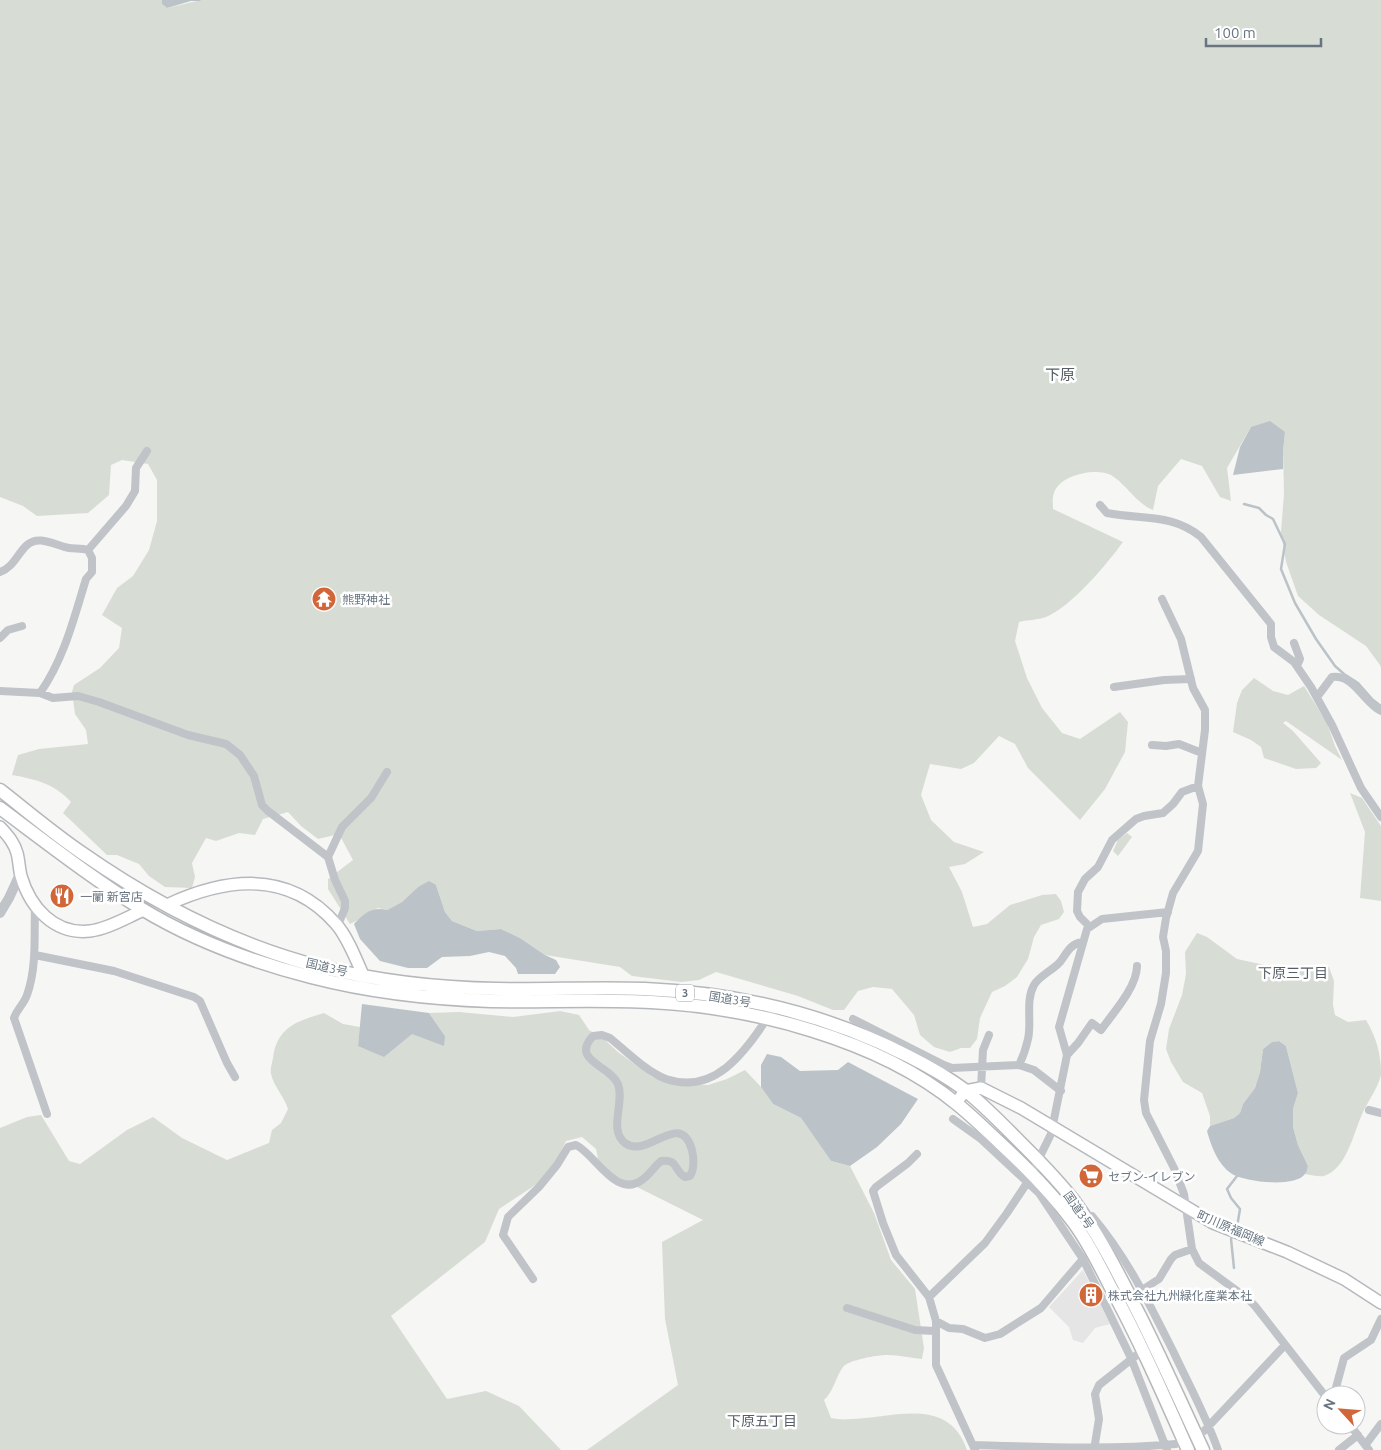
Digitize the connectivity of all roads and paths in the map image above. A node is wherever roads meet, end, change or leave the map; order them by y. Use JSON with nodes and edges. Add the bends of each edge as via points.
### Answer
{"nodes":[{"id":1,"x":147,"y":451,"type":"dead end"},
{"id":2,"x":1100,"y":505,"type":"dead end"},
{"id":3,"x":88,"y":550,"type":"junction"},
{"id":4,"x":0,"y":572,"type":"edge"},
{"id":5,"x":1162,"y":599,"type":"dead end"},
{"id":6,"x":22,"y":626,"type":"dead end"},
{"id":7,"x":0,"y":638,"type":"edge"},
{"id":8,"x":1294,"y":644,"type":"dead end"},
{"id":9,"x":1297,"y":666,"type":"junction"},
{"id":10,"x":1191,"y":679,"type":"junction"},
{"id":11,"x":1114,"y":687,"type":"dead end"},
{"id":12,"x":0,"y":692,"type":"edge"},
{"id":13,"x":40,"y":693,"type":"junction"},
{"id":14,"x":1317,"y":697,"type":"junction"},
{"id":15,"x":1381,"y":711,"type":"edge"},
{"id":16,"x":1152,"y":745,"type":"dead end"},
{"id":17,"x":1202,"y":753,"type":"junction"},
{"id":18,"x":387,"y":772,"type":"dead end"},
{"id":19,"x":1198,"y":786,"type":"junction"},
{"id":20,"x":0,"y":790,"type":"edge"},
{"id":21,"x":0,"y":808,"type":"edge"},
{"id":22,"x":1381,"y":818,"type":"edge"},
{"id":23,"x":0,"y":827,"type":"edge"},
{"id":24,"x":328,"y":857,"type":"junction"},
{"id":25,"x":20,"y":874,"type":"junction"},
{"id":26,"x":167,"y":905,"type":"junction"},
{"id":27,"x":35,"y":907,"type":"junction"},
{"id":28,"x":144,"y":910,"type":"junction"},
{"id":29,"x":1168,"y":912,"type":"junction"},
{"id":30,"x":0,"y":913,"type":"edge"},
{"id":31,"x":338,"y":925,"type":"junction"},
{"id":32,"x":1089,"y":926,"type":"junction"},
{"id":33,"x":1082,"y":942,"type":"junction"},
{"id":34,"x":35,"y":955,"type":"junction"},
{"id":35,"x":1137,"y":966,"type":"dead end"},
{"id":36,"x":363,"y":975,"type":"junction"},
{"id":37,"x":775,"y":1007,"type":"junction"},
{"id":38,"x":766,"y":1019,"type":"junction"},
{"id":39,"x":852,"y":1019,"type":"dead end"},
{"id":40,"x":989,"y":1034,"type":"dead end"},
{"id":41,"x":1067,"y":1055,"type":"junction"},
{"id":42,"x":1020,"y":1065,"type":"junction"},
{"id":43,"x":981,"y":1068,"type":"junction"},
{"id":44,"x":235,"y":1077,"type":"dead end"},
{"id":45,"x":981,"y":1088,"type":"junction"},
{"id":46,"x":965,"y":1091,"type":"junction"},
{"id":47,"x":1061,"y":1091,"type":"junction"},
{"id":48,"x":956,"y":1103,"type":"junction"},
{"id":49,"x":1369,"y":1110,"type":"dead end"},
{"id":50,"x":1381,"y":1113,"type":"edge"},
{"id":51,"x":47,"y":1114,"type":"dead end"},
{"id":52,"x":953,"y":1119,"type":"dead end"},
{"id":53,"x":1053,"y":1128,"type":"junction"},
{"id":54,"x":917,"y":1154,"type":"dead end"},
{"id":55,"x":1039,"y":1161,"type":"junction"},
{"id":56,"x":1030,"y":1178,"type":"junction"},
{"id":57,"x":1186,"y":1208,"type":"junction"},
{"id":58,"x":1084,"y":1216,"type":"junction"},
{"id":59,"x":1192,"y":1249,"type":"junction"},
{"id":60,"x":1083,"y":1259,"type":"junction"},
{"id":61,"x":533,"y":1279,"type":"dead end"},
{"id":62,"x":1142,"y":1290,"type":"junction"},
{"id":63,"x":929,"y":1297,"type":"junction"},
{"id":64,"x":1381,"y":1303,"type":"edge"},
{"id":65,"x":847,"y":1308,"type":"dead end"},
{"id":66,"x":1381,"y":1319,"type":"edge"},
{"id":67,"x":936,"y":1321,"type":"junction"},
{"id":68,"x":935,"y":1331,"type":"junction"},
{"id":69,"x":1285,"y":1345,"type":"junction"},
{"id":70,"x":1135,"y":1356,"type":"junction"},
{"id":71,"x":1317,"y":1385,"type":"edge"},
{"id":72,"x":1337,"y":1385,"type":"edge"},
{"id":73,"x":1381,"y":1424,"type":"edge"},
{"id":74,"x":1207,"y":1428,"type":"junction"},
{"id":75,"x":1358,"y":1435,"type":"joint"},
{"id":76,"x":1176,"y":1444,"type":"dead end"},
{"id":77,"x":974,"y":1447,"type":"edge"},
{"id":78,"x":1367,"y":1447,"type":"edge"},
{"id":79,"x":1166,"y":1448,"type":"edge"},
{"id":80,"x":1094,"y":1449,"type":"edge"},
{"id":81,"x":1188,"y":1450,"type":"edge"},
{"id":82,"x":1203,"y":1450,"type":"edge"},
{"id":83,"x":1218,"y":1450,"type":"edge"},
{"id":84,"x":1340,"y":1450,"type":"edge"}],
"edges":[{"from":1,"to":3,"type":"street","via":[[136,468],[135,491]]},
{"from":2,"to":9,"type":"street","via":[[1107,513],[1176,521],[1196,532],[1271,624],[1274,647]]},
{"from":3,"to":4,"type":"street","via":[[36,540],[28,543],[7,569]]},
{"from":3,"to":13,"type":"street","via":[[92,558],[92,572],[86,579],[66,643]]},
{"from":5,"to":10,"type":"street","via":[[1180,638]]},
{"from":6,"to":7,"type":"street","via":[[8,630]]},
{"from":8,"to":9,"type":"street","via":[[1300,659]]},
{"from":9,"to":14,"type":"street"},
{"from":10,"to":11,"type":"street"},
{"from":10,"to":17,"type":"street","via":[[1205,710]]},
{"from":12,"to":13,"type":"street"},
{"from":13,"to":24,"type":"street","via":[[53,698],[78,696],[226,744],[240,755],[254,776],[262,805]]},
{"from":14,"to":15,"type":"street","via":[[1332,677],[1338,676],[1359,689],[1371,705]]},
{"from":14,"to":22,"type":"street","via":[[1361,788]]},
{"from":16,"to":17,"type":"street","via":[[1179,744]]},
{"from":17,"to":19,"type":"street"},
{"from":18,"to":24,"type":"street","via":[[371,798],[342,826]]},
{"from":19,"to":29,"type":"street","via":[[1203,804],[1198,851],[1173,893]]},
{"from":19,"to":32,"type":"street","via":[[1182,792],[1162,813],[1136,819],[1098,868],[1085,879],[1078,892],[1077,911]]},
{"from":20,"to":26,"type":"highway","name":"国道3号","number":"3","via":[[82,854]]},
{"from":21,"to":28,"type":"highway","name":"国道3号","number":"3","via":[[95,879]]},
{"from":23,"to":25,"type":"main road","via":[[10,837],[17,852]]},
{"from":24,"to":31,"type":"street","via":[[345,901],[346,908]]},
{"from":25,"to":27,"type":"main road"},
{"from":25,"to":30,"type":"street"},
{"from":26,"to":31,"type":"main road","via":[[188,896],[248,882],[276,886],[307,898]]},
{"from":26,"to":36,"type":"highway","name":"国道3号","number":"3","via":[[253,946]]},
{"from":27,"to":28,"type":"main road","via":[[48,919],[75,931],[91,931]]},
{"from":27,"to":34,"type":"street"},
{"from":28,"to":38,"type":"highway","name":"国道3号","number":"3","via":[[195,936],[248,957],[311,977],[400,994],[490,1001],[650,1002]]},
{"from":29,"to":32,"type":"street","via":[[1112,917]]},
{"from":29,"to":57,"type":"street","via":[[1163,937],[1166,973],[1150,1041],[1144,1100],[1146,1113],[1174,1168]]},
{"from":31,"to":36,"type":"main road"},
{"from":32,"to":33,"type":"street"},
{"from":33,"to":41,"type":"street","via":[[1059,1027]]},
{"from":33,"to":42,"type":"street","via":[[1069,949],[1057,965],[1040,977],[1030,993],[1028,1039]]},
{"from":34,"to":44,"type":"street","via":[[114,971],[194,997],[200,1001]]},
{"from":34,"to":51,"type":"street","via":[[30,986],[14,1018]]},
{"from":35,"to":41,"type":"street","via":[[1137,975],[1101,1030],[1092,1024]]},
{"from":36,"to":37,"type":"highway","name":"国道3号","number":"3","via":[[401,982],[494,989],[689,993]]},
{"from":37,"to":38,"type":"street"},
{"from":37,"to":46,"type":"highway","name":"国道3号","number":"3","via":[[884,1044],[937,1071]]},
{"from":38,"to":48,"type":"highway","name":"国道3号","number":"3","via":[[812,1030],[877,1055]]},
{"from":38,"to":61,"type":"street","via":[[756,1036],[725,1070],[714,1077],[696,1081],[666,1079],[602,1035],[593,1036],[588,1041],[587,1055],[618,1085],[619,1137],[630,1146],[638,1147],[674,1133],[682,1134],[692,1151],[694,1170],[685,1177],[674,1163],[660,1161],[634,1185],[620,1183],[585,1150],[568,1147],[539,1187],[508,1217],[502,1235]]},
{"from":39,"to":43,"type":"street","via":[[944,1065]]},
{"from":40,"to":43,"type":"street","via":[[982,1050]]},
{"from":41,"to":47,"type":"street"},
{"from":42,"to":43,"type":"street"},
{"from":42,"to":47,"type":"street","via":[[1034,1070]]},
{"from":43,"to":45,"type":"street"},
{"from":45,"to":46,"type":"main road"},
{"from":45,"to":53,"type":"main road","name":"町川原福岡線"},
{"from":46,"to":48,"type":"main road"},
{"from":46,"to":55,"type":"highway","name":"国道3号","number":"3"},
{"from":47,"to":53,"type":"street"},
{"from":48,"to":56,"type":"highway","name":"国道3号","number":"3"},
{"from":49,"to":50,"type":"street"},
{"from":52,"to":56,"type":"street"},
{"from":53,"to":55,"type":"street"},
{"from":53,"to":57,"type":"main road","name":"町川原福岡線"},
{"from":54,"to":63,"type":"street","via":[[873,1192],[896,1255]]},
{"from":55,"to":56,"type":"street"},
{"from":55,"to":58,"type":"highway","name":"国道3号","number":"3"},
{"from":56,"to":60,"type":"street"},
{"from":56,"to":63,"type":"street","via":[[985,1242]]},
{"from":56,"to":81,"type":"highway","name":"国道3号","number":"3","via":[[1074,1224],[1091,1250],[1139,1340]]},
{"from":57,"to":59,"type":"street"},
{"from":57,"to":64,"type":"main road","name":"町川原福岡線","via":[[1213,1223],[1344,1278]]},
{"from":58,"to":62,"type":"street","via":[[1092,1216],[1106,1232]]},
{"from":58,"to":82,"type":"highway","name":"国道3号","number":"3","via":[[1125,1287]]},
{"from":59,"to":62,"type":"street","via":[[1171,1259],[1159,1279]]},
{"from":59,"to":69,"type":"street","via":[[1199,1262],[1248,1299]]},
{"from":60,"to":67,"type":"street","via":[[1041,1308],[1000,1334],[985,1338]]},
{"from":60,"to":70,"type":"street"},
{"from":62,"to":74,"type":"street"},
{"from":63,"to":67,"type":"street"},
{"from":65,"to":68,"type":"street","via":[[915,1330]]},
{"from":66,"to":72,"type":"street","via":[[1371,1340],[1344,1358]]},
{"from":67,"to":68,"type":"street"},
{"from":68,"to":77,"type":"street","via":[[936,1365]]},
{"from":69,"to":71,"type":"street"},
{"from":69,"to":74,"type":"street"},
{"from":70,"to":79,"type":"street"},
{"from":70,"to":80,"type":"street","via":[[1099,1385],[1096,1394],[1099,1419]]},
{"from":73,"to":78,"type":"street"},
{"from":74,"to":83,"type":"street"},
{"from":75,"to":78,"type":"street"},
{"from":75,"to":84,"type":"street"},
{"from":76,"to":79,"type":"street"},
{"from":77,"to":80,"type":"street"},
{"from":79,"to":80,"type":"street"}]}
